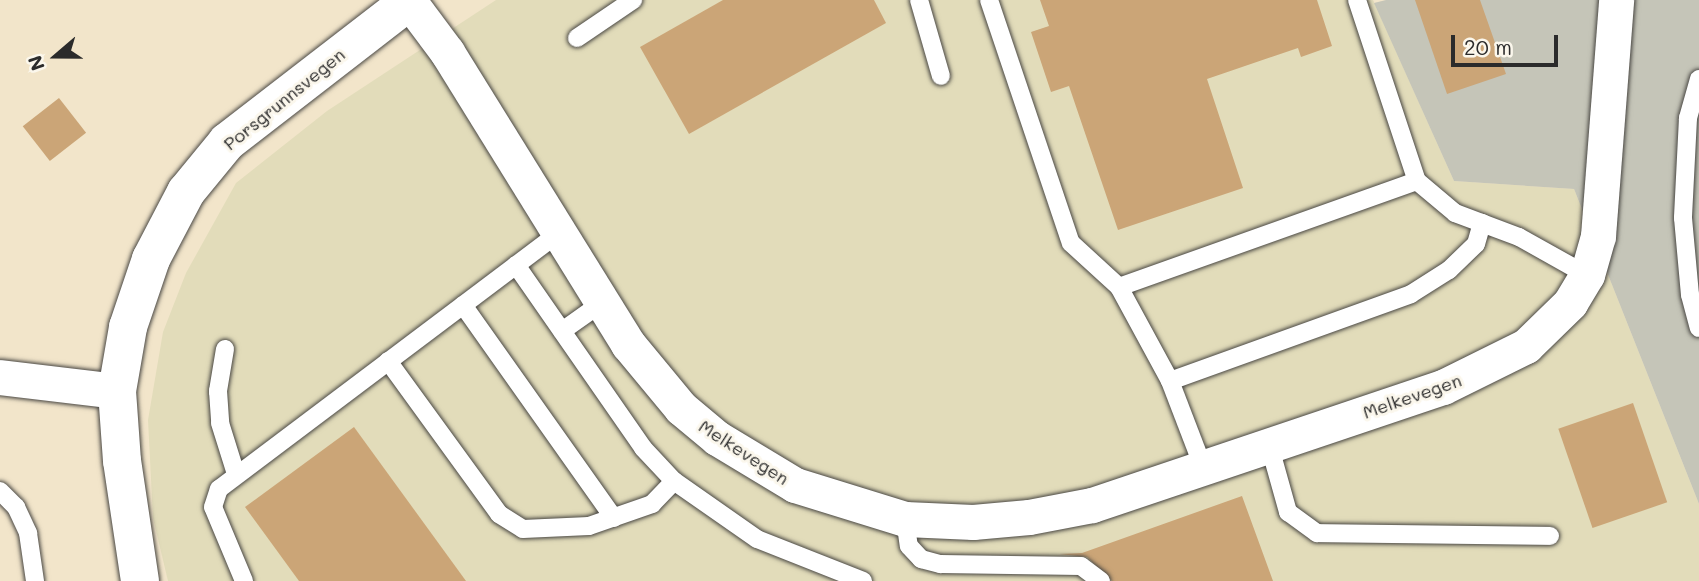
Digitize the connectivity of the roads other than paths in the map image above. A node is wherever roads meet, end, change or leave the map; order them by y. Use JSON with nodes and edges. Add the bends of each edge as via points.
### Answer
{"nodes":[{"id":1,"x":633,"y":0,"type":"edge"},
{"id":2,"x":919,"y":0,"type":"edge"},
{"id":3,"x":989,"y":0,"type":"edge"},
{"id":4,"x":1356,"y":0,"type":"edge"},
{"id":5,"x":1616,"y":0,"type":"edge"},
{"id":6,"x":410,"y":1,"type":"edge"},
{"id":7,"x":577,"y":38,"type":"dead end"},
{"id":8,"x":941,"y":76,"type":"dead end"},
{"id":9,"x":1699,"y":79,"type":"edge"},
{"id":10,"x":1417,"y":181,"type":"junction"},
{"id":11,"x":1482,"y":223,"type":"junction"},
{"id":12,"x":560,"y":232,"type":"junction"},
{"id":13,"x":516,"y":265,"type":"junction"},
{"id":14,"x":1587,"y":275,"type":"junction"},
{"id":15,"x":1119,"y":286,"type":"junction"},
{"id":16,"x":603,"y":302,"type":"junction"},
{"id":17,"x":463,"y":305,"type":"junction"},
{"id":18,"x":1699,"y":328,"type":"edge"},
{"id":19,"x":562,"y":331,"type":"junction"},
{"id":20,"x":225,"y":349,"type":"dead end"},
{"id":21,"x":388,"y":361,"type":"junction"},
{"id":22,"x":0,"y":377,"type":"edge"},
{"id":23,"x":1170,"y":381,"type":"junction"},
{"id":24,"x":117,"y":391,"type":"junction"},
{"id":25,"x":1269,"y":444,"type":"junction"},
{"id":26,"x":1203,"y":467,"type":"junction"},
{"id":27,"x":236,"y":474,"type":"junction"},
{"id":28,"x":674,"y":481,"type":"junction"},
{"id":29,"x":0,"y":491,"type":"edge"},
{"id":30,"x":614,"y":518,"type":"junction"},
{"id":31,"x":905,"y":519,"type":"junction"},
{"id":32,"x":1550,"y":536,"type":"dead end"},
{"id":33,"x":35,"y":581,"type":"edge"},
{"id":34,"x":140,"y":581,"type":"edge"},
{"id":35,"x":244,"y":581,"type":"edge"},
{"id":36,"x":863,"y":581,"type":"edge"},
{"id":37,"x":1101,"y":581,"type":"edge"}],
"edges":[{"from":1,"to":7,"type":"lane"},
{"from":2,"to":8,"type":"lane"},
{"from":3,"to":15,"type":"lane","via":[[1071,243]]},
{"from":4,"to":10,"type":"lane"},
{"from":5,"to":14,"type":"street","name":"Melkevegen","via":[[1605,187]]},
{"from":6,"to":12,"type":"street","name":"Melkevegen"},
{"from":6,"to":24,"type":"street","name":"Porsgrunnsvegen","via":[[227,142],[186,192],[151,259],[128,327]]},
{"from":9,"to":18,"type":"lane","via":[[1688,118],[1682,218],[1690,295]]},
{"from":10,"to":11,"type":"lane","via":[[1455,213]]},
{"from":10,"to":15,"type":"lane"},
{"from":11,"to":14,"type":"lane","via":[[1519,237]]},
{"from":11,"to":23,"type":"lane","via":[[1476,244],[1449,270],[1411,294]]},
{"from":12,"to":13,"type":"lane"},
{"from":12,"to":16,"type":"street","name":"Melkevegen"},
{"from":13,"to":17,"type":"lane"},
{"from":13,"to":19,"type":"lane"},
{"from":14,"to":25,"type":"street","name":"Melkevegen","via":[[1550,325],[1502,362],[1443,387]]},
{"from":15,"to":23,"type":"lane"},
{"from":16,"to":19,"type":"lane"},
{"from":16,"to":31,"type":"street","name":"Melkevegen","via":[[650,375],[717,438],[795,485]]},
{"from":17,"to":21,"type":"lane"},
{"from":17,"to":30,"type":"lane"},
{"from":19,"to":28,"type":"lane","via":[[643,448]]},
{"from":20,"to":27,"type":"lane","via":[[218,391],[220,423]]},
{"from":21,"to":27,"type":"lane"},
{"from":21,"to":30,"type":"lane","via":[[499,514],[523,529],[541,531]]},
{"from":22,"to":24,"type":"street"},
{"from":23,"to":26,"type":"lane"},
{"from":24,"to":34,"type":"street","name":"Porsgrunnsvegen"},
{"from":25,"to":26,"type":"street","name":"Melkevegen"},
{"from":25,"to":32,"type":"lane","via":[[1288,512],[1317,533]]},
{"from":26,"to":31,"type":"street","name":"Melkevegen","via":[[1092,505],[1029,517],[973,522]]},
{"from":27,"to":35,"type":"lane","via":[[219,489],[213,507]]},
{"from":28,"to":30,"type":"lane","via":[[652,504]]},
{"from":28,"to":36,"type":"lane","via":[[757,539]]},
{"from":29,"to":33,"type":"lane","via":[[16,507],[28,533]]},
{"from":31,"to":37,"type":"lane","via":[[909,546],[921,559],[940,564],[1081,566]]}]}
